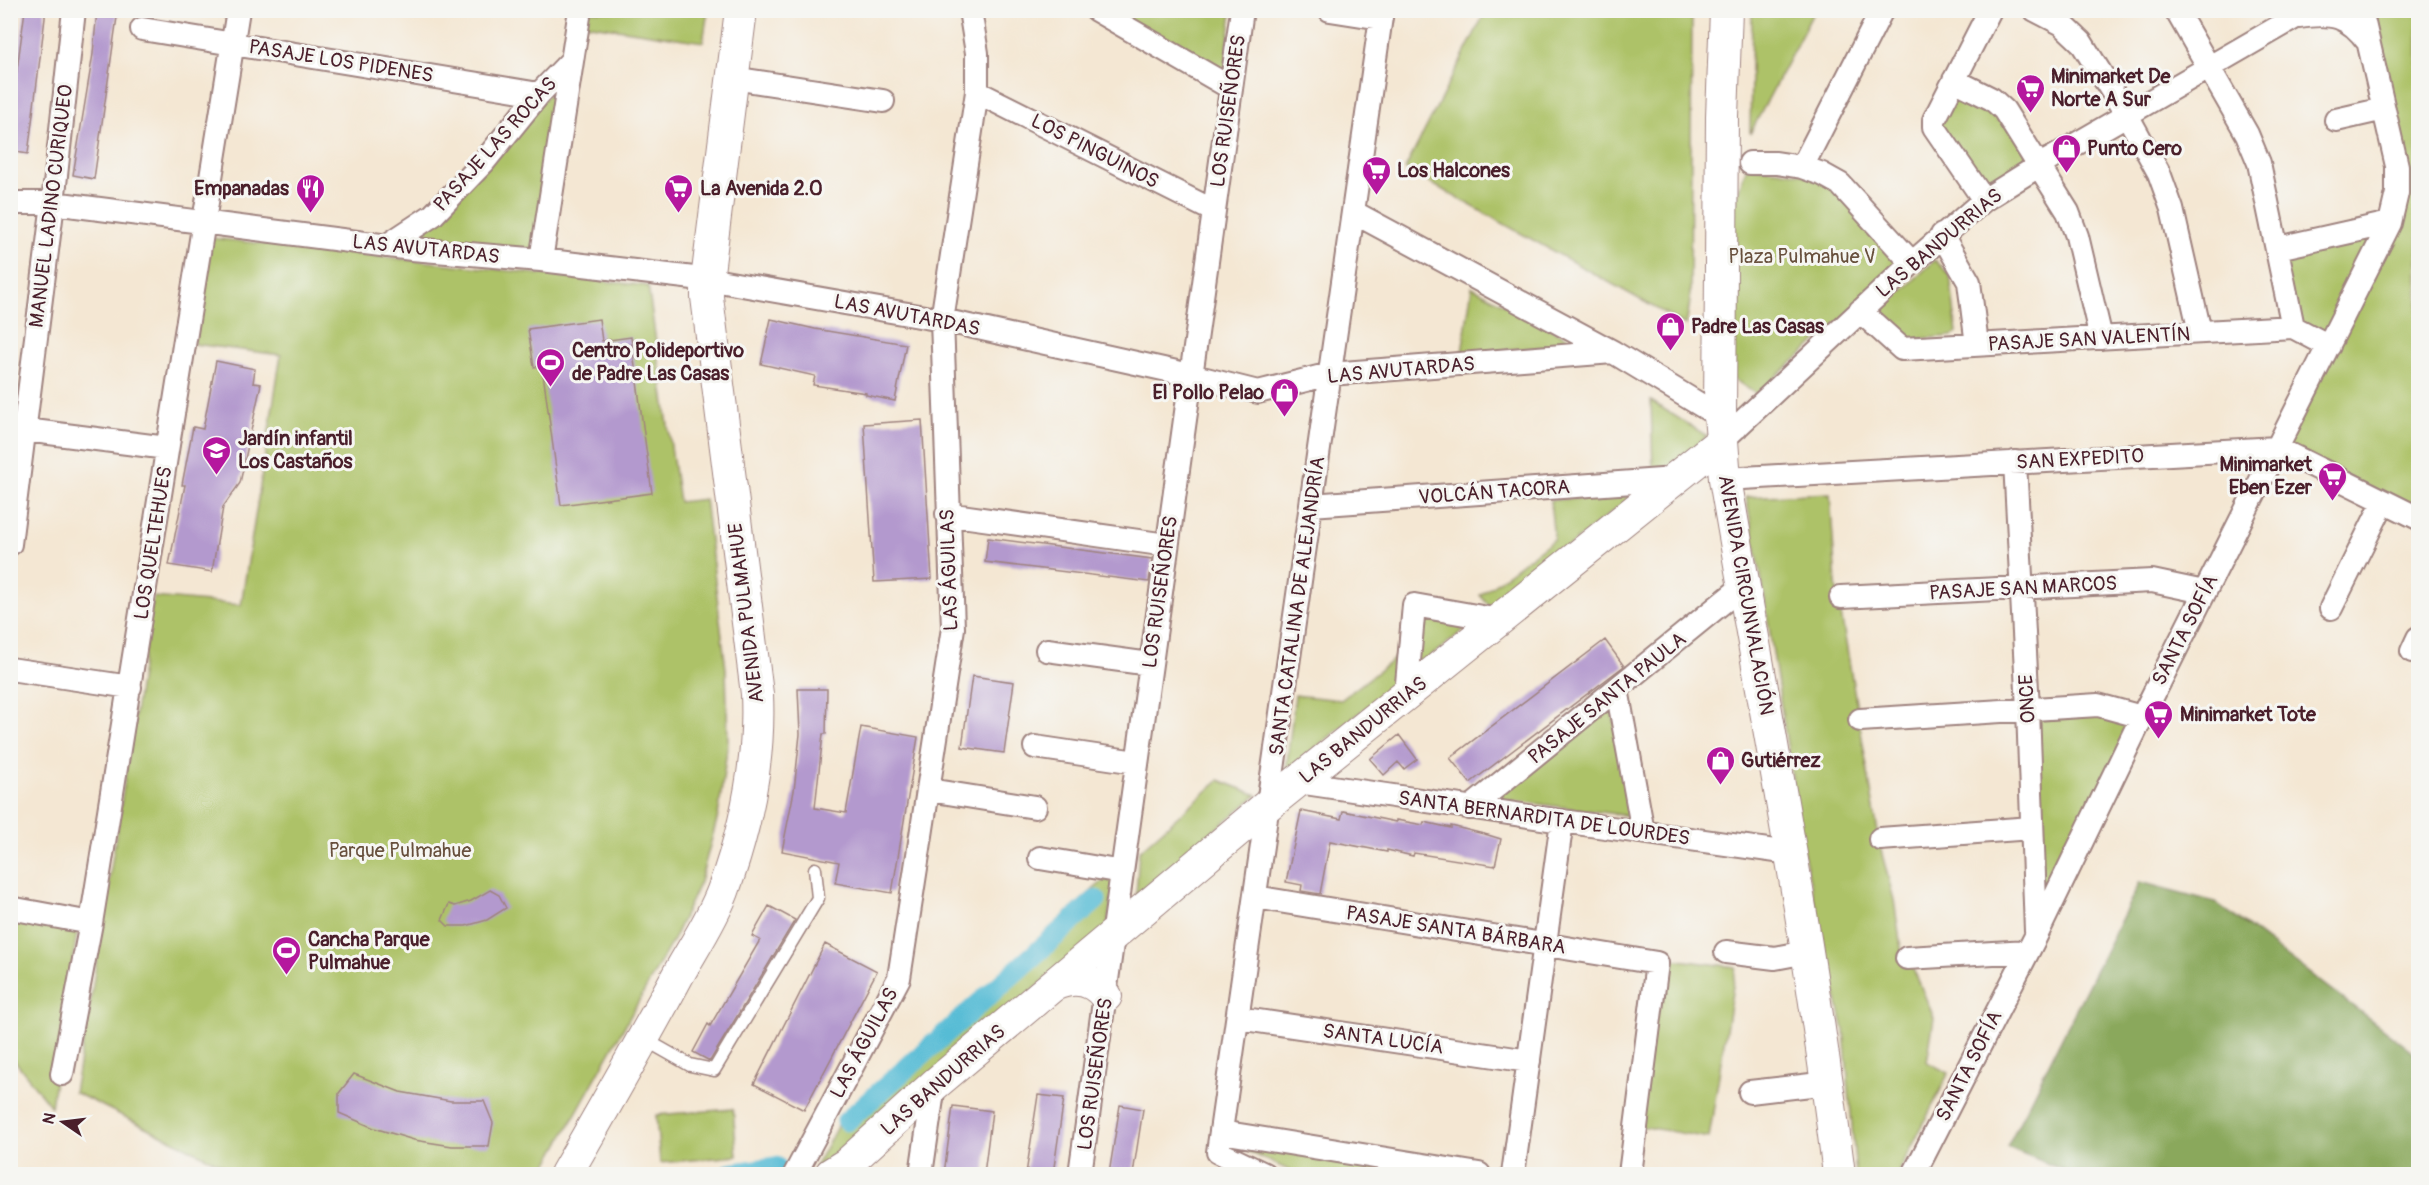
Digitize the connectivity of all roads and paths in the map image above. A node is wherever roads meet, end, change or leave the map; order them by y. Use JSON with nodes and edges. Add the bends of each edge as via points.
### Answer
{"nodes":[{"id":1,"x":74,"y":10,"type":"edge"},
{"id":2,"x":238,"y":10,"type":"edge"},
{"id":3,"x":580,"y":10,"type":"edge"},
{"id":4,"x":741,"y":10,"type":"edge"},
{"id":5,"x":970,"y":10,"type":"edge"},
{"id":6,"x":1096,"y":10,"type":"edge"},
{"id":7,"x":1242,"y":10,"type":"edge"},
{"id":8,"x":1330,"y":10,"type":"edge"},
{"id":9,"x":1726,"y":10,"type":"edge"},
{"id":10,"x":1881,"y":10,"type":"edge"},
{"id":11,"x":1990,"y":10,"type":"edge"},
{"id":12,"x":2035,"y":10,"type":"edge"},
{"id":13,"x":2176,"y":10,"type":"edge"},
{"id":14,"x":2361,"y":10,"type":"edge"},
{"id":15,"x":2301,"y":13,"type":"edge"},
{"id":16,"x":1381,"y":14,"type":"edge"},
{"id":17,"x":142,"y":29,"type":"dead end"},
{"id":18,"x":232,"y":43,"type":"junction"},
{"id":19,"x":2369,"y":44,"type":"junction"},
{"id":20,"x":572,"y":60,"type":"junction"},
{"id":21,"x":2210,"y":68,"type":"junction"},
{"id":22,"x":733,"y":78,"type":"junction"},
{"id":23,"x":1954,"y":80,"type":"junction"},
{"id":24,"x":1231,"y":88,"type":"junction"},
{"id":25,"x":977,"y":92,"type":"junction"},
{"id":26,"x":539,"y":93,"type":"junction"},
{"id":27,"x":883,"y":101,"type":"dead end"},
{"id":28,"x":2384,"y":109,"type":"junction"},
{"id":29,"x":2127,"y":115,"type":"junction"},
{"id":30,"x":2336,"y":120,"type":"dead end"},
{"id":31,"x":1749,"y":163,"type":"dead end"},
{"id":32,"x":2040,"y":165,"type":"junction"},
{"id":33,"x":1802,"y":167,"type":"junction"},
{"id":34,"x":1984,"y":200,"type":"junction"},
{"id":35,"x":10,"y":203,"type":"edge"},
{"id":36,"x":53,"y":203,"type":"junction"},
{"id":37,"x":1214,"y":211,"type":"junction"},
{"id":38,"x":1353,"y":212,"type":"junction"},
{"id":39,"x":203,"y":222,"type":"junction"},
{"id":40,"x":2390,"y":223,"type":"junction"},
{"id":41,"x":1942,"y":235,"type":"junction"},
{"id":42,"x":386,"y":246,"type":"junction"},
{"id":43,"x":2278,"y":248,"type":"junction"},
{"id":44,"x":541,"y":260,"type":"junction"},
{"id":45,"x":1912,"y":263,"type":"junction"},
{"id":46,"x":707,"y":280,"type":"junction"},
{"id":47,"x":1860,"y":311,"type":"junction"},
{"id":48,"x":942,"y":320,"type":"junction"},
{"id":49,"x":2293,"y":327,"type":"junction"},
{"id":50,"x":2200,"y":332,"type":"junction"},
{"id":51,"x":2101,"y":338,"type":"junction"},
{"id":52,"x":1977,"y":345,"type":"junction"},
{"id":53,"x":2329,"y":346,"type":"junction"},
{"id":54,"x":1612,"y":352,"type":"junction"},
{"id":55,"x":1330,"y":374,"type":"junction"},
{"id":56,"x":1190,"y":375,"type":"junction"},
{"id":57,"x":1726,"y":428,"type":"junction"},
{"id":58,"x":17,"y":429,"type":"edge"},
{"id":59,"x":167,"y":448,"type":"junction"},
{"id":60,"x":2277,"y":448,"type":"junction"},
{"id":61,"x":2015,"y":462,"type":"junction"},
{"id":62,"x":1676,"y":479,"type":"junction"},
{"id":63,"x":1725,"y":479,"type":"junction"},
{"id":64,"x":2384,"y":501,"type":"junction"},
{"id":65,"x":1311,"y":505,"type":"junction"},
{"id":66,"x":947,"y":514,"type":"junction"},
{"id":67,"x":2418,"y":518,"type":"edge"},
{"id":68,"x":10,"y":544,"type":"edge"},
{"id":69,"x":1167,"y":545,"type":"junction"},
{"id":70,"x":1743,"y":586,"type":"junction"},
{"id":71,"x":2022,"y":588,"type":"junction"},
{"id":72,"x":2204,"y":592,"type":"junction"},
{"id":73,"x":1841,"y":597,"type":"dead end"},
{"id":74,"x":2331,"y":608,"type":"dead end"},
{"id":75,"x":1499,"y":620,"type":"junction"},
{"id":76,"x":1047,"y":650,"type":"dead end"},
{"id":77,"x":1150,"y":664,"type":"junction"},
{"id":78,"x":10,"y":669,"type":"edge"},
{"id":79,"x":130,"y":687,"type":"junction"},
{"id":80,"x":1617,"y":689,"type":"junction"},
{"id":81,"x":1406,"y":695,"type":"junction"},
{"id":82,"x":2028,"y":709,"type":"junction"},
{"id":83,"x":2142,"y":717,"type":"junction"},
{"id":84,"x":1860,"y":720,"type":"dead end"},
{"id":85,"x":1035,"y":747,"type":"dead end"},
{"id":86,"x":1136,"y":762,"type":"junction"},
{"id":87,"x":1298,"y":782,"type":"junction"},
{"id":88,"x":929,"y":790,"type":"junction"},
{"id":89,"x":1268,"y":805,"type":"junction"},
{"id":90,"x":1035,"y":807,"type":"dead end"},
{"id":91,"x":1470,"y":808,"type":"junction"},
{"id":92,"x":1562,"y":821,"type":"junction"},
{"id":93,"x":2032,"y":828,"type":"junction"},
{"id":94,"x":1643,"y":832,"type":"junction"},
{"id":95,"x":1880,"y":839,"type":"dead end"},
{"id":96,"x":1790,"y":853,"type":"junction"},
{"id":97,"x":1040,"y":858,"type":"dead end"},
{"id":98,"x":815,"y":869,"type":"dead end"},
{"id":99,"x":1122,"y":872,"type":"junction"},
{"id":100,"x":1255,"y":897,"type":"junction"},
{"id":101,"x":10,"y":908,"type":"edge"},
{"id":102,"x":91,"y":923,"type":"junction"},
{"id":103,"x":1115,"y":934,"type":"junction"},
{"id":104,"x":2032,"y":944,"type":"junction"},
{"id":105,"x":1545,"y":945,"type":"junction"},
{"id":106,"x":1726,"y":952,"type":"dead end"},
{"id":107,"x":1807,"y":952,"type":"junction"},
{"id":108,"x":1907,"y":958,"type":"dead end"},
{"id":109,"x":1054,"y":985,"type":"junction"},
{"id":110,"x":1106,"y":996,"type":"junction"},
{"id":111,"x":1238,"y":1018,"type":"junction"},
{"id":112,"x":644,"y":1039,"type":"junction"},
{"id":113,"x":1529,"y":1061,"type":"junction"},
{"id":114,"x":62,"y":1074,"type":"dead end"},
{"id":115,"x":1828,"y":1083,"type":"junction"},
{"id":116,"x":934,"y":1085,"type":"junction"},
{"id":117,"x":1750,"y":1092,"type":"dead end"},
{"id":118,"x":1221,"y":1132,"type":"junction"},
{"id":119,"x":566,"y":1174,"type":"edge"},
{"id":120,"x":795,"y":1174,"type":"edge"},
{"id":121,"x":831,"y":1174,"type":"edge"},
{"id":122,"x":921,"y":1174,"type":"edge"},
{"id":123,"x":1080,"y":1174,"type":"edge"},
{"id":124,"x":1264,"y":1174,"type":"edge"},
{"id":125,"x":1479,"y":1174,"type":"edge"},
{"id":126,"x":1513,"y":1174,"type":"edge"},
{"id":127,"x":1630,"y":1174,"type":"edge"},
{"id":128,"x":1839,"y":1174,"type":"edge"},
{"id":129,"x":1914,"y":1174,"type":"edge"}],
"edges":[{"from":1,"to":36,"type":"street","name":"MANUEL LADINO CURIQUEO"},
{"from":2,"to":18,"type":"street","name":"LOS QUELTEHUES"},
{"from":3,"to":20,"type":"street"},
{"from":4,"to":22,"type":"street","name":"AVENIDA PULMAHUE"},
{"from":5,"to":25,"type":"street","name":"LAS ÁGUILAS","via":[[977,53]]},
{"from":6,"to":24,"type":"street"},
{"from":7,"to":24,"type":"street","name":"LOS RUISEÑORES"},
{"from":8,"to":16,"type":"street"},
{"from":9,"to":57,"type":"street","name":"AVENIDA CIRCUNVALACIÓN","via":[[1722,116]]},
{"from":10,"to":33,"type":"street"},
{"from":11,"to":23,"type":"street"},
{"from":12,"to":29,"type":"street","via":[[2062,24],[2081,42]]},
{"from":13,"to":21,"type":"street"},
{"from":14,"to":19,"type":"street","name":"SANTA SOFÍA"},
{"from":15,"to":19,"type":"street","name":"LAS BANDURRIAS","via":[[2334,15],[2348,21]]},
{"from":15,"to":21,"type":"street","name":"LAS BANDURRIAS"},
{"from":16,"to":38,"type":"street","name":"SANTA CATALINA DE ALEJANDRÍA"},
{"from":17,"to":18,"type":"street","name":"PASAJE LOS PIDENES"},
{"from":18,"to":26,"type":"street","name":"PASAJE LOS PIDENES"},
{"from":18,"to":39,"type":"street","name":"LOS QUELTEHUES"},
{"from":19,"to":28,"type":"street","name":"SANTA SOFÍA"},
{"from":20,"to":26,"type":"street","name":"PASAJE LAS ROCAS"},
{"from":20,"to":44,"type":"street"},
{"from":21,"to":29,"type":"street","name":"LAS BANDURRIAS"},
{"from":21,"to":43,"type":"street","via":[[2259,163]]},
{"from":22,"to":27,"type":"street"},
{"from":22,"to":46,"type":"street","name":"AVENIDA PULMAHUE"},
{"from":23,"to":32,"type":"street","via":[[1998,104]]},
{"from":23,"to":34,"type":"street","via":[[1934,127]]},
{"from":24,"to":37,"type":"street","name":"LOS RUISEÑORES"},
{"from":25,"to":37,"type":"street","name":"LOS PINGUINOS"},
{"from":25,"to":48,"type":"street","name":"LAS ÁGUILAS"},
{"from":26,"to":42,"type":"street","name":"PASAJE LAS ROCAS","via":[[483,163],[433,215]]},
{"from":28,"to":30,"type":"street"},
{"from":28,"to":40,"type":"street","name":"SANTA SOFÍA","via":[[2398,179]]},
{"from":29,"to":32,"type":"street","name":"LAS BANDURRIAS"},
{"from":29,"to":50,"type":"street","via":[[2166,189]]},
{"from":31,"to":33,"type":"street"},
{"from":32,"to":34,"type":"street","name":"LAS BANDURRIAS"},
{"from":32,"to":51,"type":"street","via":[[2073,224]]},
{"from":33,"to":45,"type":"street","via":[[1840,184]]},
{"from":34,"to":41,"type":"street","name":"LAS BANDURRIAS"},
{"from":35,"to":36,"type":"street","name":"LAS AVUTARDAS"},
{"from":36,"to":39,"type":"street","name":"LAS AVUTARDAS"},
{"from":36,"to":58,"type":"street","name":"MANUEL LADINO CURIQUEO"},
{"from":37,"to":56,"type":"street","name":"LOS RUISEÑORES"},
{"from":38,"to":54,"type":"street"},
{"from":38,"to":55,"type":"street","name":"SANTA CATALINA DE ALEJANDRÍA"},
{"from":39,"to":42,"type":"street","name":"LAS AVUTARDAS"},
{"from":39,"to":59,"type":"street","name":"LOS QUELTEHUES"},
{"from":40,"to":43,"type":"street"},
{"from":40,"to":53,"type":"street","name":"SANTA SOFÍA"},
{"from":41,"to":45,"type":"street","name":"LAS BANDURRIAS"},
{"from":41,"to":52,"type":"street","via":[[1969,282]]},
{"from":42,"to":44,"type":"street","name":"LAS AVUTARDAS"},
{"from":43,"to":49,"type":"street"},
{"from":44,"to":46,"type":"street","name":"LAS AVUTARDAS"},
{"from":45,"to":47,"type":"street","name":"LAS BANDURRIAS"},
{"from":46,"to":48,"type":"street","name":"LAS AVUTARDAS"},
{"from":46,"to":112,"type":"street","name":"AVENIDA PULMAHUE","via":[[757,694],[758,743],[743,821],[722,893]]},
{"from":47,"to":52,"type":"street","name":"PASAJE SAN VALENTÍN","via":[[1902,349]]},
{"from":47,"to":57,"type":"street","name":"LAS BANDURRIAS"},
{"from":48,"to":56,"type":"street","name":"LAS AVUTARDAS"},
{"from":48,"to":66,"type":"street","name":"LAS ÁGUILAS"},
{"from":49,"to":50,"type":"street","name":"PASAJE SAN VALENTÍN"},
{"from":49,"to":53,"type":"street"},
{"from":50,"to":51,"type":"street","name":"PASAJE SAN VALENTÍN"},
{"from":51,"to":52,"type":"street","name":"PASAJE SAN VALENTÍN"},
{"from":53,"to":60,"type":"street","name":"SANTA SOFÍA"},
{"from":54,"to":55,"type":"street","name":"LAS AVUTARDAS"},
{"from":54,"to":57,"type":"street"},
{"from":55,"to":56,"type":"street","name":"LAS AVUTARDAS","via":[[1258,392]]},
{"from":55,"to":65,"type":"street","name":"SANTA CATALINA DE ALEJANDRÍA"},
{"from":56,"to":69,"type":"street","name":"LOS RUISEÑORES"},
{"from":57,"to":62,"type":"street","name":"LAS BANDURRIAS"},
{"from":57,"to":63,"type":"street","name":"AVENIDA CIRCUNVALACIÓN"},
{"from":58,"to":59,"type":"street"},
{"from":58,"to":68,"type":"street","name":"MANUEL LADINO CURIQUEO"},
{"from":59,"to":79,"type":"street","name":"LOS QUELTEHUES"},
{"from":60,"to":61,"type":"street","name":"SAN EXPEDITO"},
{"from":60,"to":64,"type":"street","name":"SAN EXPEDITO"},
{"from":60,"to":72,"type":"street","name":"SANTA SOFÍA"},
{"from":61,"to":63,"type":"street","name":"SAN EXPEDITO"},
{"from":61,"to":71,"type":"street","name":"ONCE"},
{"from":62,"to":63,"type":"street"},
{"from":62,"to":65,"type":"street","name":"VOLCÁN TACORA"},
{"from":62,"to":75,"type":"street","name":"LAS BANDURRIAS"},
{"from":63,"to":70,"type":"street","name":"AVENIDA CIRCUNVALACIÓN"},
{"from":64,"to":67,"type":"street","name":"SAN EXPEDITO"},
{"from":64,"to":74,"type":"street"},
{"from":65,"to":89,"type":"street","name":"SANTA CATALINA DE ALEJANDRÍA"},
{"from":66,"to":69,"type":"street"},
{"from":66,"to":88,"type":"street","name":"LAS ÁGUILAS","via":[[952,628]]},
{"from":69,"to":77,"type":"street","name":"LOS RUISEÑORES"},
{"from":70,"to":80,"type":"street","name":"PASAJE SANTA PAULA"},
{"from":70,"to":96,"type":"street","name":"AVENIDA CIRCUNVALACIÓN"},
{"from":71,"to":72,"type":"street","name":"PASAJE SAN MARCOS","via":[[2152,581]]},
{"from":71,"to":73,"type":"street","name":"PASAJE SAN MARCOS"},
{"from":71,"to":82,"type":"street","name":"ONCE"},
{"from":72,"to":83,"type":"street","name":"SANTA SOFÍA"},
{"from":75,"to":81,"type":"street","name":"LAS BANDURRIAS"},
{"from":75,"to":81,"type":"street","via":[[1414,605]]},
{"from":76,"to":77,"type":"street"},
{"from":77,"to":86,"type":"street","name":"LOS RUISEÑORES"},
{"from":78,"to":79,"type":"street"},
{"from":79,"to":102,"type":"street","name":"LOS QUELTEHUES"},
{"from":80,"to":91,"type":"street","name":"PASAJE SANTA PAULA"},
{"from":80,"to":94,"type":"street"},
{"from":81,"to":87,"type":"street","name":"LAS BANDURRIAS"},
{"from":82,"to":83,"type":"street","via":[[2098,705]]},
{"from":82,"to":84,"type":"street"},
{"from":82,"to":93,"type":"street","name":"ONCE"},
{"from":83,"to":104,"type":"street","name":"SANTA SOFÍA"},
{"from":85,"to":86,"type":"street"},
{"from":86,"to":99,"type":"street","name":"LOS RUISEÑORES"},
{"from":87,"to":89,"type":"street","name":"LAS BANDURRIAS"},
{"from":87,"to":91,"type":"street","name":"SANTA BERNARDITA DE LOURDES"},
{"from":88,"to":90,"type":"street"},
{"from":88,"to":120,"type":"street","name":"LAS ÁGUILAS","via":[[899,978]]},
{"from":89,"to":100,"type":"street","name":"SANTA CATALINA DE ALEJANDRÍA"},
{"from":89,"to":103,"type":"street","name":"LAS BANDURRIAS"},
{"from":91,"to":92,"type":"street","name":"SANTA BERNARDITA DE LOURDES"},
{"from":92,"to":94,"type":"street","name":"SANTA BERNARDITA DE LOURDES"},
{"from":92,"to":105,"type":"street"},
{"from":93,"to":95,"type":"street"},
{"from":93,"to":104,"type":"street","name":"ONCE"},
{"from":94,"to":96,"type":"street","name":"SANTA BERNARDITA DE LOURDES"},
{"from":96,"to":107,"type":"street","name":"AVENIDA CIRCUNVALACIÓN"},
{"from":97,"to":99,"type":"street"},
{"from":98,"to":112,"type":"lane","via":[[818,898],[714,1070],[690,1065]]},
{"from":99,"to":103,"type":"street","name":"LOS RUISEÑORES"},
{"from":100,"to":105,"type":"street","name":"PASAJE SANTA BÁRBARA"},
{"from":100,"to":111,"type":"street","name":"SANTA CATALINA DE ALEJANDRÍA"},
{"from":101,"to":102,"type":"street"},
{"from":102,"to":114,"type":"street","name":"LOS QUELTEHUES"},
{"from":103,"to":109,"type":"street","name":"LAS BANDURRIAS"},
{"from":103,"to":110,"type":"street","name":"LOS RUISEÑORES"},
{"from":104,"to":108,"type":"street"},
{"from":104,"to":129,"type":"street","name":"SANTA SOFÍA"},
{"from":105,"to":113,"type":"street"},
{"from":105,"to":127,"type":"street","name":"PASAJE SANTA BÁRBARA","via":[[1657,963]]},
{"from":106,"to":107,"type":"street","via":[[1775,958]]},
{"from":107,"to":115,"type":"street","name":"AVENIDA CIRCUNVALACIÓN"},
{"from":109,"to":110,"type":"street","via":[[1080,980]]},
{"from":109,"to":116,"type":"street","name":"LAS BANDURRIAS"},
{"from":110,"to":123,"type":"street","name":"LOS RUISEÑORES"},
{"from":111,"to":113,"type":"street","name":"SANTA LUCÍA"},
{"from":111,"to":118,"type":"street","name":"SANTA CATALINA DE ALEJANDRÍA"},
{"from":112,"to":119,"type":"street","name":"AVENIDA PULMAHUE"},
{"from":113,"to":126,"type":"street"},
{"from":115,"to":117,"type":"street"},
{"from":115,"to":128,"type":"street","name":"AVENIDA CIRCUNVALACIÓN"},
{"from":116,"to":121,"type":"street","name":"LAS BANDURRIAS"},
{"from":116,"to":122,"type":"street"},
{"from":118,"to":124,"type":"street","name":"SANTA CATALINA DE ALEJANDRÍA","via":[[1218,1152]]},
{"from":118,"to":125,"type":"street"}]}
